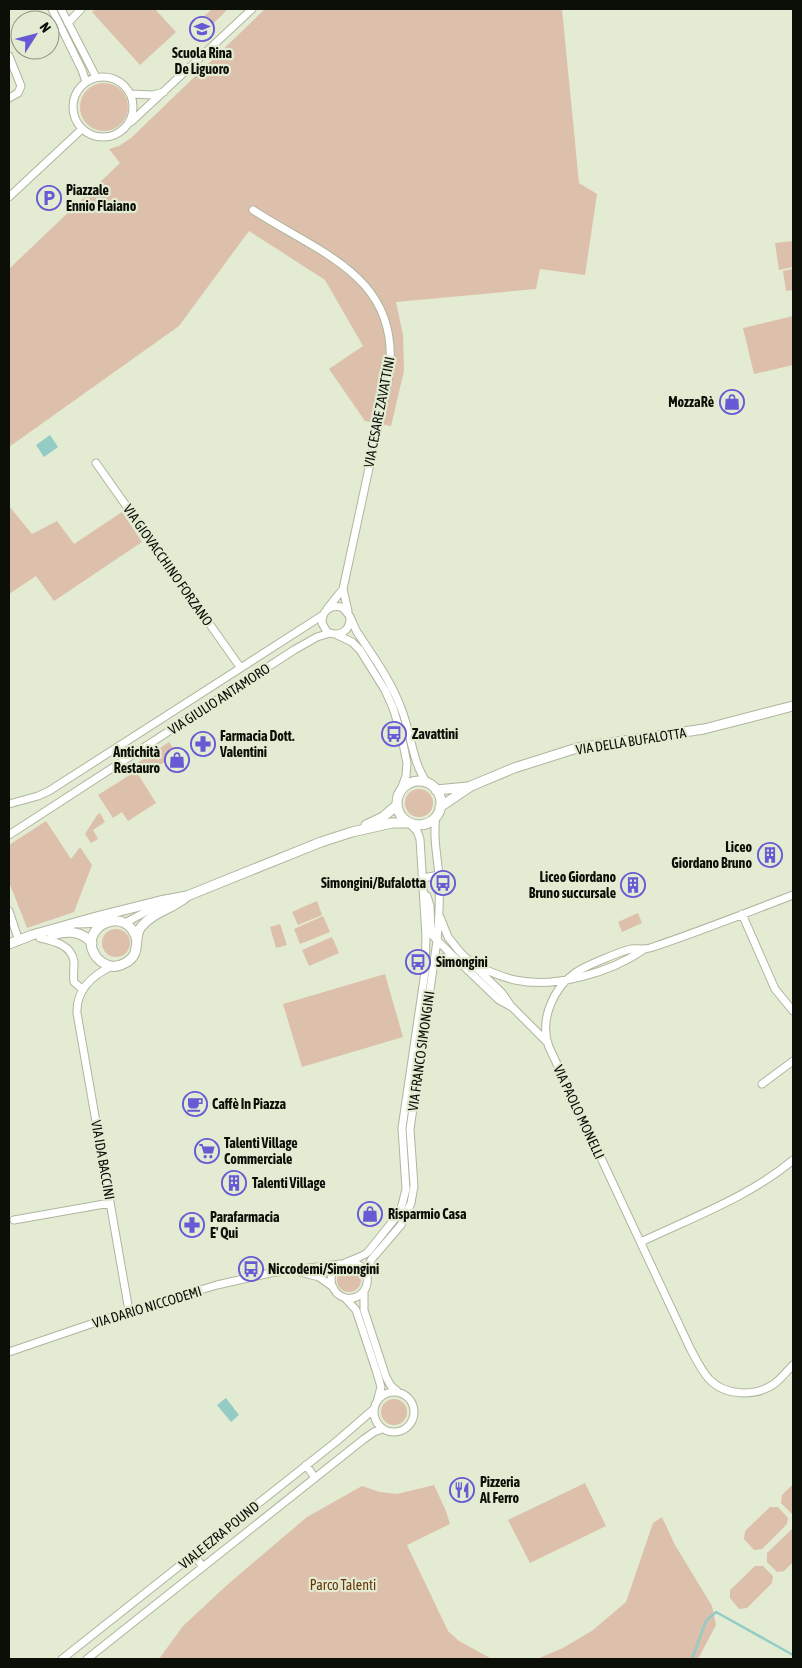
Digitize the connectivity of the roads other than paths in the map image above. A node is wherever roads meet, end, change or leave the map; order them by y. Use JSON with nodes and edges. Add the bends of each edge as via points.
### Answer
{"nodes":[{"id":1,"x":52,"y":9,"type":"edge"},
{"id":2,"x":61,"y":9,"type":"edge"},
{"id":3,"x":81,"y":9,"type":"edge"},
{"id":4,"x":252,"y":9,"type":"edge"},
{"id":5,"x":68,"y":23,"type":"junction"},
{"id":6,"x":9,"y":56,"type":"edge"},
{"id":7,"x":96,"y":77,"type":"junction"},
{"id":8,"x":86,"y":82,"type":"junction"},
{"id":9,"x":164,"y":92,"type":"junction"},
{"id":10,"x":131,"y":94,"type":"junction"},
{"id":11,"x":9,"y":98,"type":"edge"},
{"id":12,"x":129,"y":124,"type":"junction"},
{"id":13,"x":82,"y":129,"type":"junction"},
{"id":14,"x":9,"y":196,"type":"edge"},
{"id":15,"x":253,"y":210,"type":"dead end"},
{"id":16,"x":96,"y":462,"type":"dead end"},
{"id":17,"x":342,"y":589,"type":"junction"},
{"id":18,"x":325,"y":612,"type":"junction"},
{"id":19,"x":349,"y":616,"type":"junction"},
{"id":20,"x":332,"y":634,"type":"junction"},
{"id":21,"x":240,"y":668,"type":"junction"},
{"id":22,"x":793,"y":706,"type":"edge"},
{"id":23,"x":427,"y":784,"type":"junction"},
{"id":24,"x":471,"y":786,"type":"junction"},
{"id":25,"x":436,"y":790,"type":"junction"},
{"id":26,"x":400,"y":792,"type":"junction"},
{"id":27,"x":9,"y":804,"type":"edge"},
{"id":28,"x":397,"y":805,"type":"junction"},
{"id":29,"x":438,"y":812,"type":"junction"},
{"id":30,"x":409,"y":823,"type":"junction"},
{"id":31,"x":352,"y":832,"type":"junction"},
{"id":32,"x":9,"y":835,"type":"edge"},
{"id":33,"x":439,"y":875,"type":"junction"},
{"id":34,"x":423,"y":878,"type":"junction"},
{"id":35,"x":424,"y":889,"type":"junction"},
{"id":36,"x":793,"y":895,"type":"edge"},
{"id":37,"x":187,"y":896,"type":"junction"},
{"id":38,"x":171,"y":899,"type":"junction"},
{"id":39,"x":9,"y":912,"type":"edge"},
{"id":40,"x":439,"y":914,"type":"junction"},
{"id":41,"x":742,"y":914,"type":"junction"},
{"id":42,"x":104,"y":923,"type":"junction"},
{"id":43,"x":125,"y":923,"type":"junction"},
{"id":44,"x":70,"y":924,"type":"junction"},
{"id":45,"x":40,"y":938,"type":"junction"},
{"id":46,"x":19,"y":941,"type":"junction"},
{"id":47,"x":137,"y":941,"type":"junction"},
{"id":48,"x":437,"y":941,"type":"junction"},
{"id":49,"x":92,"y":943,"type":"junction"},
{"id":50,"x":9,"y":944,"type":"edge"},
{"id":51,"x":452,"y":955,"type":"junction"},
{"id":52,"x":434,"y":963,"type":"junction"},
{"id":53,"x":472,"y":964,"type":"junction"},
{"id":54,"x":112,"y":966,"type":"junction"},
{"id":55,"x":566,"y":981,"type":"junction"},
{"id":56,"x":83,"y":990,"type":"junction"},
{"id":57,"x":511,"y":1006,"type":"junction"},
{"id":58,"x":793,"y":1011,"type":"edge"},
{"id":59,"x":547,"y":1042,"type":"junction"},
{"id":60,"x":793,"y":1061,"type":"edge"},
{"id":61,"x":762,"y":1084,"type":"dead end"},
{"id":62,"x":793,"y":1160,"type":"edge"},
{"id":63,"x":110,"y":1203,"type":"junction"},
{"id":64,"x":14,"y":1220,"type":"dead end"},
{"id":65,"x":641,"y":1242,"type":"junction"},
{"id":66,"x":344,"y":1263,"type":"junction"},
{"id":67,"x":287,"y":1271,"type":"junction"},
{"id":68,"x":366,"y":1272,"type":"junction"},
{"id":69,"x":333,"y":1287,"type":"junction"},
{"id":70,"x":364,"y":1292,"type":"junction"},
{"id":71,"x":345,"y":1298,"type":"junction"},
{"id":72,"x":129,"y":1311,"type":"junction"},
{"id":73,"x":9,"y":1352,"type":"edge"},
{"id":74,"x":793,"y":1365,"type":"edge"},
{"id":75,"x":398,"y":1392,"type":"junction"},
{"id":76,"x":375,"y":1406,"type":"junction"},
{"id":77,"x":382,"y":1429,"type":"junction"},
{"id":78,"x":306,"y":1465,"type":"junction"},
{"id":79,"x":315,"y":1478,"type":"junction"},
{"id":80,"x":194,"y":1555,"type":"junction"},
{"id":81,"x":204,"y":1567,"type":"junction"},
{"id":82,"x":62,"y":1659,"type":"edge"},
{"id":83,"x":87,"y":1659,"type":"edge"}],
"edges":[{"from":1,"to":8,"type":"street"},
{"from":2,"to":5,"type":"street"},
{"from":3,"to":5,"type":"street"},
{"from":4,"to":9,"type":"street"},
{"from":5,"to":7,"type":"street"},
{"from":6,"to":11,"type":"street","via":[[21,89]]},
{"from":7,"to":8,"type":"street"},
{"from":7,"to":10,"type":"street","via":[[120,81]]},
{"from":8,"to":13,"type":"street","via":[[79,88],[73,105],[76,122]]},
{"from":9,"to":10,"type":"street"},
{"from":9,"to":12,"type":"street"},
{"from":10,"to":12,"type":"street","via":[[134,104]]},
{"from":12,"to":13,"type":"street","via":[[115,136],[106,138]]},
{"from":13,"to":14,"type":"street"},
{"from":15,"to":17,"type":"street","name":"VIA CESARE ZAVATTINI","via":[[351,270],[378,301],[388,327],[389,375]]},
{"from":16,"to":21,"type":"street","name":"VIA GIOVACCHINO FORZANO"},
{"from":17,"to":18,"type":"street","name":"VIA CESARE ZAVATTINI"},
{"from":17,"to":19,"type":"street","name":"VIA CESARE ZAVATTINI"},
{"from":18,"to":19,"type":"street","via":[[338,606]]},
{"from":18,"to":20,"type":"street","via":[[323,627]]},
{"from":18,"to":21,"type":"street","name":"VIA GIULIO ANTAMORO"},
{"from":19,"to":20,"type":"street","via":[[346,630]]},
{"from":19,"to":23,"type":"street","name":"VIA CESARE ZAVATTINI","via":[[395,693],[420,772]]},
{"from":20,"to":26,"type":"street","via":[[358,647],[389,698],[407,763]]},
{"from":20,"to":32,"type":"street","name":"VIA GIULIO ANTAMORO","via":[[317,637],[299,648]]},
{"from":21,"to":27,"type":"street","name":"VIA GIULIO ANTAMORO","via":[[49,792]]},
{"from":22,"to":24,"type":"street","name":"VIA DELLA BUFALOTTA","via":[[704,729],[578,748],[514,768]]},
{"from":23,"to":25,"type":"street"},
{"from":23,"to":26,"type":"street","via":[[412,783]]},
{"from":24,"to":25,"type":"street","name":"VIA DELLA BUFALOTTA"},
{"from":24,"to":29,"type":"street","name":"VIA DELLA BUFALOTTA"},
{"from":25,"to":29,"type":"street","via":[[440,798]]},
{"from":26,"to":28,"type":"street"},
{"from":28,"to":30,"type":"street","via":[[401,816]]},
{"from":28,"to":31,"type":"street","via":[[378,820]]},
{"from":29,"to":30,"type":"street","via":[[424,824]]},
{"from":29,"to":33,"type":"street","name":"VIA FRANCO SIMONGINI","via":[[435,840]]},
{"from":30,"to":31,"type":"street","via":[[392,822]]},
{"from":30,"to":34,"type":"street","name":"VIA FRANCO SIMONGINI","via":[[419,835]]},
{"from":31,"to":37,"type":"street"},
{"from":33,"to":34,"type":"street"},
{"from":33,"to":40,"type":"street","name":"VIA FRANCO SIMONGINI"},
{"from":34,"to":35,"type":"street","name":"VIA FRANCO SIMONGINI"},
{"from":35,"to":48,"type":"street","via":[[430,906],[431,932]]},
{"from":35,"to":66,"type":"street","name":"VIA FRANCO SIMONGINI","via":[[424,972],[402,1128],[405,1193],[397,1216],[381,1237],[365,1255]]},
{"from":36,"to":41,"type":"street"},
{"from":37,"to":38,"type":"street"},
{"from":37,"to":47,"type":"street","via":[[147,921],[138,931]]},
{"from":38,"to":43,"type":"street"},
{"from":38,"to":44,"type":"street"},
{"from":39,"to":46,"type":"street"},
{"from":40,"to":48,"type":"street","name":"VIA FRANCO SIMONGINI"},
{"from":40,"to":53,"type":"street","via":[[451,942]]},
{"from":41,"to":55,"type":"street"},
{"from":41,"to":58,"type":"street","via":[[775,989]]},
{"from":42,"to":43,"type":"street"},
{"from":42,"to":44,"type":"street"},
{"from":42,"to":49,"type":"street","via":[[94,933]]},
{"from":43,"to":47,"type":"street","via":[[134,931]]},
{"from":44,"to":46,"type":"street"},
{"from":45,"to":46,"type":"street"},
{"from":45,"to":49,"type":"street","via":[[73,932],[83,934]]},
{"from":45,"to":56,"type":"street","via":[[57,942],[70,952],[74,961],[74,982]]},
{"from":46,"to":50,"type":"street"},
{"from":47,"to":54,"type":"street","via":[[135,954],[130,960]]},
{"from":48,"to":51,"type":"street"},
{"from":48,"to":52,"type":"street","name":"VIA FRANCO SIMONGINI"},
{"from":49,"to":54,"type":"street","via":[[98,959]]},
{"from":51,"to":52,"type":"street"},
{"from":51,"to":57,"type":"street","via":[[499,1000]]},
{"from":52,"to":68,"type":"street","name":"VIA FRANCO SIMONGINI","via":[[410,1129],[414,1186],[411,1203],[401,1225],[371,1260]]},
{"from":53,"to":55,"type":"street","via":[[526,982]]},
{"from":53,"to":57,"type":"street"},
{"from":54,"to":56,"type":"street","via":[[97,974]]},
{"from":55,"to":59,"type":"street","name":"VIA PAOLO MONELLI","via":[[550,1009],[546,1024]]},
{"from":56,"to":63,"type":"street","name":"VIA IDA BACCINI","via":[[77,1009]]},
{"from":57,"to":59,"type":"street"},
{"from":59,"to":65,"type":"street","name":"VIA PAOLO MONELLI"},
{"from":60,"to":61,"type":"street"},
{"from":62,"to":65,"type":"street","via":[[720,1207]]},
{"from":63,"to":64,"type":"street"},
{"from":63,"to":72,"type":"street","name":"VIA IDA BACCINI"},
{"from":65,"to":74,"type":"street","name":"VIA PAOLO MONELLI","via":[[690,1348],[714,1384],[737,1392],[756,1392],[774,1384]]},
{"from":66,"to":67,"type":"street","name":"VIA DARIO NICCODEMI"},
{"from":66,"to":68,"type":"street","via":[[357,1263]]},
{"from":66,"to":69,"type":"street","via":[[332,1276]]},
{"from":67,"to":69,"type":"street","name":"VIA DARIO NICCODEMI","via":[[314,1275]]},
{"from":67,"to":72,"type":"street","name":"VIA DARIO NICCODEMI","via":[[218,1285]]},
{"from":68,"to":70,"type":"street","via":[[368,1282]]},
{"from":69,"to":71,"type":"street"},
{"from":70,"to":71,"type":"street"},
{"from":70,"to":75,"type":"street","via":[[364,1310],[386,1377]]},
{"from":71,"to":76,"type":"street","via":[[356,1310],[379,1379],[381,1390]]},
{"from":72,"to":73,"type":"street","name":"VIA DARIO NICCODEMI"},
{"from":75,"to":76,"type":"street","via":[[385,1394]]},
{"from":75,"to":77,"type":"street","via":[[413,1403],[411,1424],[402,1431]]},
{"from":76,"to":77,"type":"street","via":[[375,1419]]},
{"from":76,"to":78,"type":"street","name":"VIALE EZRA POUND"},
{"from":77,"to":79,"type":"street","name":"VIALE EZRA POUND","via":[[368,1435]]},
{"from":78,"to":79,"type":"street"},
{"from":78,"to":80,"type":"street","name":"VIALE EZRA POUND"},
{"from":79,"to":81,"type":"street","name":"VIALE EZRA POUND"},
{"from":80,"to":81,"type":"street"},
{"from":80,"to":82,"type":"street","name":"VIALE EZRA POUND"},
{"from":81,"to":83,"type":"street","name":"VIALE EZRA POUND"}]}
